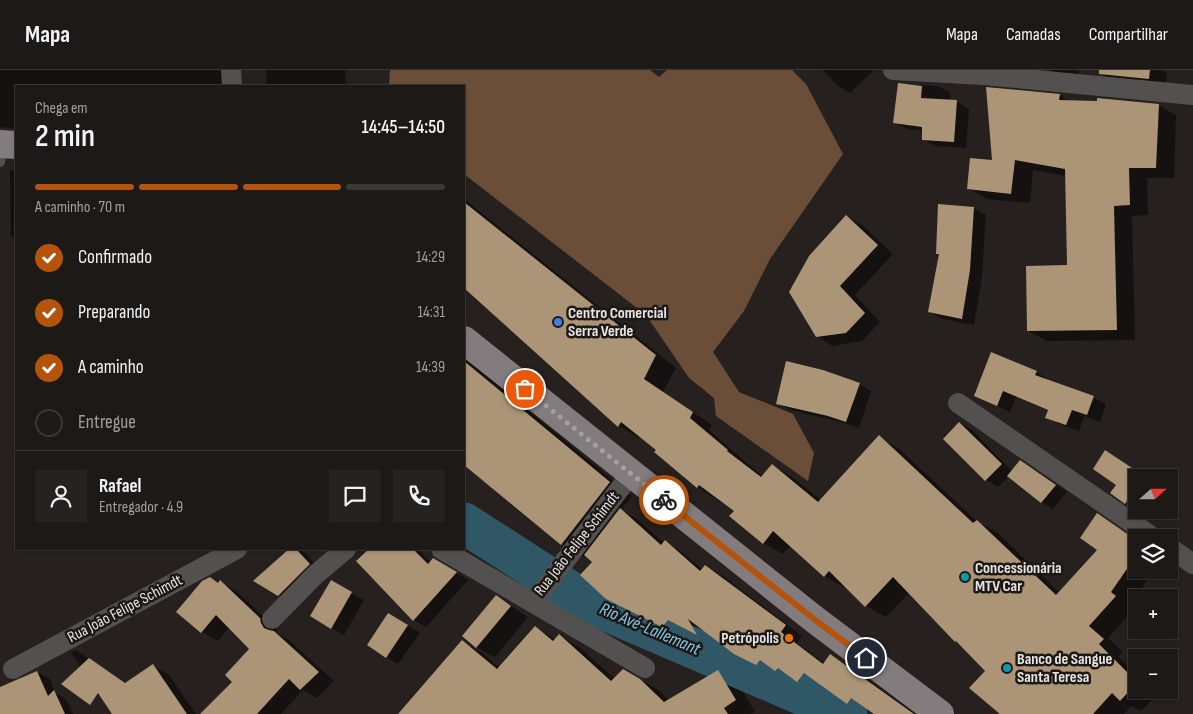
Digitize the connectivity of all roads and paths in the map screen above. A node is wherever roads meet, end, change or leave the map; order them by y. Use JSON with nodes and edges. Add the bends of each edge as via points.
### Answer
{"nodes":[{"id":1,"x":231,"y":70,"type":"edge"},
{"id":2,"x":893,"y":70,"type":"edge"},
{"id":3,"x":985,"y":72,"type":"edge"},
{"id":4,"x":232,"y":85,"type":"edge"},
{"id":5,"x":1193,"y":95,"type":"edge"},
{"id":6,"x":465,"y":341,"type":"edge"},
{"id":7,"x":958,"y":403,"type":"dead end"},
{"id":8,"x":631,"y":474,"type":"junction"},
{"id":9,"x":1141,"y":529,"type":"edge"},
{"id":10,"x":235,"y":550,"type":"edge"},
{"id":11,"x":345,"y":550,"type":"edge"},
{"id":12,"x":443,"y":550,"type":"edge"},
{"id":13,"x":1178,"y":554,"type":"edge"},
{"id":14,"x":1193,"y":564,"type":"edge"},
{"id":15,"x":537,"y":596,"type":"junction"},
{"id":16,"x":272,"y":619,"type":"dead end"},
{"id":17,"x":645,"y":668,"type":"dead end"},
{"id":18,"x":13,"y":669,"type":"dead end"},
{"id":19,"x":940,"y":714,"type":"edge"}],
"edges":[{"from":1,"to":4,"type":"street"},
{"from":2,"to":3,"type":"street"},
{"from":3,"to":5,"type":"street"},
{"from":6,"to":8,"type":"main road"},
{"from":7,"to":9,"type":"street"},
{"from":8,"to":15,"type":"street","name":"Rua João Felipe Schimdt"},
{"from":8,"to":19,"type":"main road"},
{"from":10,"to":18,"type":"street","name":"Rua João Felipe Schimdt"},
{"from":11,"to":16,"type":"street"},
{"from":12,"to":15,"type":"street","name":"Rua João Felipe Schimdt"},
{"from":13,"to":14,"type":"street"},
{"from":15,"to":17,"type":"street"}]}
